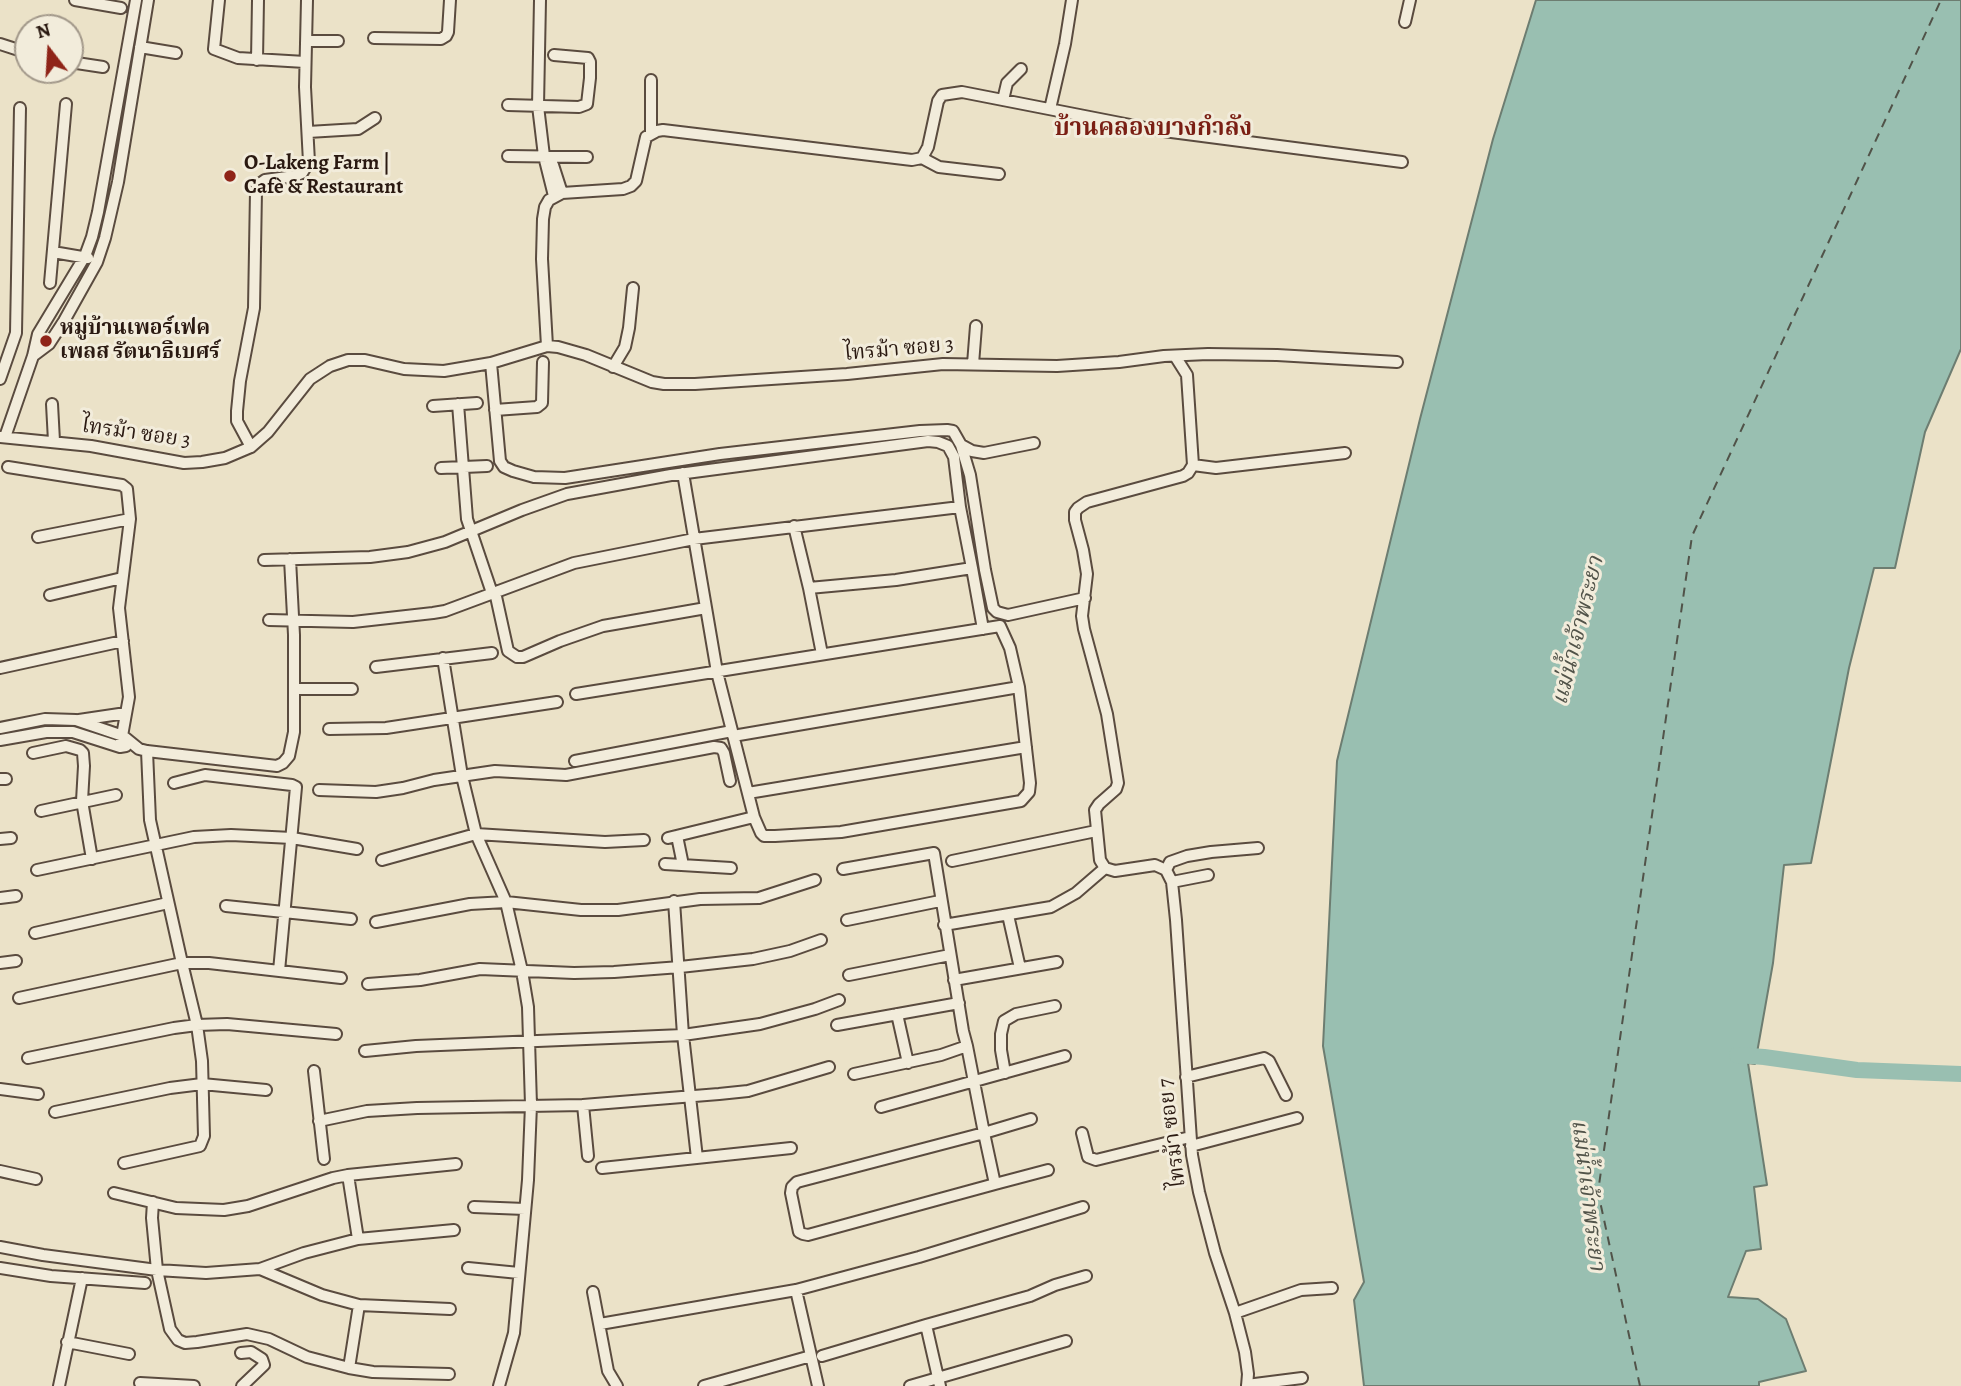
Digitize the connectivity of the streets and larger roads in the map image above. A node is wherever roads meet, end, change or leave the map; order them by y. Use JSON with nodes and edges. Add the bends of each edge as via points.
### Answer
{"nodes":[{"id":1,"x":75,"y":0,"type":"edge"},
{"id":2,"x":136,"y":0,"type":"edge"},
{"id":3,"x":148,"y":0,"type":"edge"},
{"id":4,"x":219,"y":0,"type":"edge"},
{"id":5,"x":258,"y":0,"type":"edge"},
{"id":6,"x":307,"y":0,"type":"edge"},
{"id":7,"x":450,"y":0,"type":"edge"},
{"id":8,"x":540,"y":0,"type":"edge"},
{"id":9,"x":1410,"y":0,"type":"edge"},
{"id":10,"x":1071,"y":5,"type":"edge"},
{"id":11,"x":121,"y":8,"type":"dead end"},
{"id":12,"x":1405,"y":22,"type":"dead end"},
{"id":13,"x":374,"y":38,"type":"dead end"},
{"id":14,"x":306,"y":41,"type":"junction"},
{"id":15,"x":338,"y":41,"type":"dead end"},
{"id":16,"x":140,"y":47,"type":"junction"},
{"id":17,"x":176,"y":53,"type":"dead end"},
{"id":18,"x":554,"y":55,"type":"dead end"},
{"id":19,"x":257,"y":60,"type":"junction"},
{"id":20,"x":305,"y":64,"type":"junction"},
{"id":21,"x":84,"y":65,"type":"edge"},
{"id":22,"x":103,"y":68,"type":"dead end"},
{"id":23,"x":1021,"y":69,"type":"dead end"},
{"id":24,"x":130,"y":72,"type":"junction"},
{"id":25,"x":651,"y":80,"type":"dead end"},
{"id":26,"x":120,"y":94,"type":"junction"},
{"id":27,"x":132,"y":95,"type":"junction"},
{"id":28,"x":1003,"y":100,"type":"junction"},
{"id":29,"x":66,"y":104,"type":"dead end"},
{"id":30,"x":508,"y":105,"type":"dead end"},
{"id":31,"x":538,"y":106,"type":"junction"},
{"id":32,"x":19,"y":108,"type":"dead end"},
{"id":33,"x":1050,"y":109,"type":"junction"},
{"id":34,"x":375,"y":118,"type":"dead end"},
{"id":35,"x":308,"y":132,"type":"junction"},
{"id":36,"x":651,"y":133,"type":"junction"},
{"id":37,"x":546,"y":153,"type":"junction"},
{"id":38,"x":508,"y":156,"type":"dead end"},
{"id":39,"x":587,"y":157,"type":"dead end"},
{"id":40,"x":922,"y":158,"type":"junction"},
{"id":41,"x":1402,"y":162,"type":"dead end"},
{"id":42,"x":999,"y":174,"type":"dead end"},
{"id":43,"x":558,"y":194,"type":"junction"},
{"id":44,"x":53,"y":253,"type":"junction"},
{"id":45,"x":85,"y":256,"type":"junction"},
{"id":46,"x":97,"y":262,"type":"junction"},
{"id":47,"x":50,"y":283,"type":"dead end"},
{"id":48,"x":633,"y":288,"type":"dead end"},
{"id":49,"x":975,"y":326,"type":"dead end"},
{"id":50,"x":547,"y":346,"type":"junction"},
{"id":51,"x":33,"y":356,"type":"junction"},
{"id":52,"x":1175,"y":356,"type":"junction"},
{"id":53,"x":543,"y":362,"type":"dead end"},
{"id":54,"x":1397,"y":362,"type":"dead end"},
{"id":55,"x":491,"y":363,"type":"junction"},
{"id":56,"x":973,"y":364,"type":"junction"},
{"id":57,"x":613,"y":367,"type":"junction"},
{"id":58,"x":0,"y":379,"type":"edge"},
{"id":59,"x":477,"y":403,"type":"dead end"},
{"id":60,"x":52,"y":404,"type":"dead end"},
{"id":61,"x":458,"y":404,"type":"junction"},
{"id":62,"x":433,"y":406,"type":"dead end"},
{"id":63,"x":495,"y":410,"type":"junction"},
{"id":64,"x":3,"y":437,"type":"edge"},
{"id":65,"x":54,"y":441,"type":"junction"},
{"id":66,"x":1034,"y":443,"type":"dead end"},
{"id":67,"x":961,"y":445,"type":"junction"},
{"id":68,"x":251,"y":447,"type":"junction"},
{"id":69,"x":1345,"y":453,"type":"dead end"},
{"id":70,"x":1193,"y":465,"type":"junction"},
{"id":71,"x":487,"y":466,"type":"dead end"},
{"id":72,"x":8,"y":467,"type":"dead end"},
{"id":73,"x":462,"y":467,"type":"junction"},
{"id":74,"x":441,"y":468,"type":"dead end"},
{"id":75,"x":683,"y":473,"type":"junction"},
{"id":76,"x":960,"y":506,"type":"junction"},
{"id":77,"x":130,"y":519,"type":"junction"},
{"id":78,"x":794,"y":526,"type":"junction"},
{"id":79,"x":471,"y":532,"type":"junction"},
{"id":80,"x":38,"y":537,"type":"dead end"},
{"id":81,"x":694,"y":539,"type":"junction"},
{"id":82,"x":290,"y":559,"type":"junction"},
{"id":83,"x":264,"y":560,"type":"dead end"},
{"id":84,"x":972,"y":568,"type":"junction"},
{"id":85,"x":122,"y":578,"type":"junction"},
{"id":86,"x":809,"y":587,"type":"junction"},
{"id":87,"x":493,"y":592,"type":"junction"},
{"id":88,"x":50,"y":595,"type":"dead end"},
{"id":89,"x":1085,"y":598,"type":"junction"},
{"id":90,"x":706,"y":608,"type":"junction"},
{"id":91,"x":269,"y":620,"type":"dead end"},
{"id":92,"x":293,"y":621,"type":"junction"},
{"id":93,"x":983,"y":629,"type":"junction"},
{"id":94,"x":123,"y":641,"type":"junction"},
{"id":95,"x":492,"y":653,"type":"dead end"},
{"id":96,"x":822,"y":654,"type":"junction"},
{"id":97,"x":443,"y":659,"type":"junction"},
{"id":98,"x":376,"y":667,"type":"dead end"},
{"id":99,"x":0,"y":668,"type":"edge"},
{"id":100,"x":717,"y":672,"type":"junction"},
{"id":101,"x":1019,"y":687,"type":"junction"},
{"id":102,"x":294,"y":689,"type":"junction"},
{"id":103,"x":352,"y":689,"type":"dead end"},
{"id":104,"x":576,"y":694,"type":"dead end"},
{"id":105,"x":557,"y":702,"type":"dead end"},
{"id":106,"x":126,"y":713,"type":"junction"},
{"id":107,"x":452,"y":717,"type":"junction"},
{"id":108,"x":76,"y":720,"type":"junction"},
{"id":109,"x":0,"y":728,"type":"edge"},
{"id":110,"x":329,"y":729,"type":"dead end"},
{"id":111,"x":733,"y":733,"type":"junction"},
{"id":112,"x":0,"y":740,"type":"edge"},
{"id":113,"x":125,"y":743,"type":"junction"},
{"id":114,"x":1026,"y":747,"type":"junction"},
{"id":115,"x":147,"y":751,"type":"junction"},
{"id":116,"x":33,"y":753,"type":"dead end"},
{"id":117,"x":575,"y":761,"type":"dead end"},
{"id":118,"x":462,"y":776,"type":"junction"},
{"id":119,"x":730,"y":781,"type":"dead end"},
{"id":120,"x":174,"y":783,"type":"dead end"},
{"id":121,"x":319,"y":790,"type":"dead end"},
{"id":122,"x":748,"y":793,"type":"junction"},
{"id":123,"x":116,"y":794,"type":"dead end"},
{"id":124,"x":82,"y":801,"type":"junction"},
{"id":125,"x":41,"y":811,"type":"dead end"},
{"id":126,"x":754,"y":817,"type":"junction"},
{"id":127,"x":1096,"y":831,"type":"junction"},
{"id":128,"x":476,"y":834,"type":"junction"},
{"id":129,"x":292,"y":838,"type":"junction"},
{"id":130,"x":644,"y":840,"type":"dead end"},
{"id":131,"x":155,"y":846,"type":"junction"},
{"id":132,"x":1258,"y":848,"type":"dead end"},
{"id":133,"x":357,"y":849,"type":"dead end"},
{"id":134,"x":92,"y":859,"type":"junction"},
{"id":135,"x":382,"y":860,"type":"dead end"},
{"id":136,"x":952,"y":861,"type":"dead end"},
{"id":137,"x":665,"y":864,"type":"dead end"},
{"id":138,"x":683,"y":865,"type":"junction"},
{"id":139,"x":732,"y":868,"type":"dead end"},
{"id":140,"x":1105,"y":868,"type":"junction"},
{"id":141,"x":843,"y":869,"type":"dead end"},
{"id":142,"x":37,"y":870,"type":"dead end"},
{"id":143,"x":1166,"y":870,"type":"junction"},
{"id":144,"x":1208,"y":875,"type":"dead end"},
{"id":145,"x":815,"y":880,"type":"dead end"},
{"id":146,"x":1172,"y":882,"type":"junction"},
{"id":147,"x":16,"y":896,"type":"dead end"},
{"id":148,"x":0,"y":898,"type":"edge"},
{"id":149,"x":674,"y":901,"type":"junction"},
{"id":150,"x":940,"y":901,"type":"junction"},
{"id":151,"x":506,"y":902,"type":"junction"},
{"id":152,"x":168,"y":904,"type":"junction"},
{"id":153,"x":226,"y":906,"type":"dead end"},
{"id":154,"x":286,"y":913,"type":"junction"},
{"id":155,"x":1009,"y":915,"type":"junction"},
{"id":156,"x":351,"y":919,"type":"dead end"},
{"id":157,"x":847,"y":920,"type":"dead end"},
{"id":158,"x":376,"y":922,"type":"dead end"},
{"id":159,"x":944,"y":925,"type":"junction"},
{"id":160,"x":35,"y":933,"type":"dead end"},
{"id":161,"x":821,"y":940,"type":"dead end"},
{"id":162,"x":950,"y":954,"type":"junction"},
{"id":163,"x":16,"y":961,"type":"dead end"},
{"id":164,"x":1057,"y":962,"type":"dead end"},
{"id":165,"x":0,"y":963,"type":"edge"},
{"id":166,"x":182,"y":963,"type":"junction"},
{"id":167,"x":680,"y":967,"type":"junction"},
{"id":168,"x":1020,"y":968,"type":"junction"},
{"id":169,"x":279,"y":971,"type":"junction"},
{"id":170,"x":522,"y":971,"type":"junction"},
{"id":171,"x":849,"y":975,"type":"dead end"},
{"id":172,"x":341,"y":978,"type":"dead end"},
{"id":173,"x":954,"y":981,"type":"junction"},
{"id":174,"x":368,"y":984,"type":"dead end"},
{"id":175,"x":19,"y":998,"type":"dead end"},
{"id":176,"x":839,"y":1000,"type":"dead end"},
{"id":177,"x":959,"y":1003,"type":"junction"},
{"id":178,"x":1055,"y":1006,"type":"dead end"},
{"id":179,"x":897,"y":1014,"type":"junction"},
{"id":180,"x":197,"y":1025,"type":"junction"},
{"id":181,"x":837,"y":1025,"type":"dead end"},
{"id":182,"x":336,"y":1034,"type":"dead end"},
{"id":183,"x":683,"y":1035,"type":"junction"},
{"id":184,"x":530,"y":1043,"type":"junction"},
{"id":185,"x":967,"y":1046,"type":"junction"},
{"id":186,"x":365,"y":1051,"type":"dead end"},
{"id":187,"x":1065,"y":1056,"type":"dead end"},
{"id":188,"x":28,"y":1058,"type":"dead end"},
{"id":189,"x":908,"y":1063,"type":"junction"},
{"id":190,"x":829,"y":1067,"type":"dead end"},
{"id":191,"x":314,"y":1072,"type":"dead end"},
{"id":192,"x":1005,"y":1073,"type":"junction"},
{"id":193,"x":854,"y":1074,"type":"dead end"},
{"id":194,"x":1186,"y":1077,"type":"junction"},
{"id":195,"x":974,"y":1081,"type":"junction"},
{"id":196,"x":202,"y":1084,"type":"junction"},
{"id":197,"x":0,"y":1089,"type":"edge"},
{"id":198,"x":266,"y":1090,"type":"dead end"},
{"id":199,"x":38,"y":1094,"type":"dead end"},
{"id":200,"x":1286,"y":1095,"type":"dead end"},
{"id":201,"x":690,"y":1097,"type":"junction"},
{"id":202,"x":531,"y":1105,"type":"junction"},
{"id":203,"x":583,"y":1105,"type":"junction"},
{"id":204,"x":881,"y":1107,"type":"dead end"},
{"id":205,"x":55,"y":1112,"type":"dead end"},
{"id":206,"x":1297,"y":1118,"type":"dead end"},
{"id":207,"x":1031,"y":1119,"type":"dead end"},
{"id":208,"x":319,"y":1121,"type":"junction"},
{"id":209,"x":984,"y":1133,"type":"junction"},
{"id":210,"x":1082,"y":1133,"type":"dead end"},
{"id":211,"x":1190,"y":1142,"type":"junction"},
{"id":212,"x":791,"y":1148,"type":"dead end"},
{"id":213,"x":587,"y":1156,"type":"dead end"},
{"id":214,"x":697,"y":1158,"type":"junction"},
{"id":215,"x":324,"y":1159,"type":"dead end"},
{"id":216,"x":124,"y":1163,"type":"dead end"},
{"id":217,"x":456,"y":1164,"type":"dead end"},
{"id":218,"x":602,"y":1168,"type":"dead end"},
{"id":219,"x":1048,"y":1170,"type":"dead end"},
{"id":220,"x":0,"y":1171,"type":"edge"},
{"id":221,"x":348,"y":1175,"type":"junction"},
{"id":222,"x":36,"y":1179,"type":"dead end"},
{"id":223,"x":995,"y":1184,"type":"junction"},
{"id":224,"x":114,"y":1193,"type":"dead end"},
{"id":225,"x":153,"y":1202,"type":"junction"},
{"id":226,"x":474,"y":1207,"type":"dead end"},
{"id":227,"x":1083,"y":1207,"type":"dead end"},
{"id":228,"x":525,"y":1209,"type":"junction"},
{"id":229,"x":454,"y":1230,"type":"dead end"},
{"id":230,"x":358,"y":1240,"type":"junction"},
{"id":231,"x":0,"y":1247,"type":"edge"},
{"id":232,"x":292,"y":1257,"type":"junction"},
{"id":233,"x":0,"y":1268,"type":"edge"},
{"id":234,"x":260,"y":1269,"type":"junction"},
{"id":235,"x":468,"y":1269,"type":"dead end"},
{"id":236,"x":157,"y":1270,"type":"junction"},
{"id":237,"x":519,"y":1273,"type":"junction"},
{"id":238,"x":1086,"y":1276,"type":"dead end"},
{"id":239,"x":82,"y":1278,"type":"junction"},
{"id":240,"x":288,"y":1280,"type":"junction"},
{"id":241,"x":145,"y":1283,"type":"dead end"},
{"id":242,"x":1332,"y":1288,"type":"dead end"},
{"id":243,"x":796,"y":1290,"type":"junction"},
{"id":244,"x":593,"y":1292,"type":"dead end"},
{"id":245,"x":359,"y":1305,"type":"junction"},
{"id":246,"x":450,"y":1309,"type":"dead end"},
{"id":247,"x":1235,"y":1313,"type":"junction"},
{"id":248,"x":600,"y":1324,"type":"junction"},
{"id":249,"x":926,"y":1325,"type":"junction"},
{"id":250,"x":1066,"y":1341,"type":"dead end"},
{"id":251,"x":68,"y":1342,"type":"junction"},
{"id":252,"x":241,"y":1353,"type":"dead end"},
{"id":253,"x":128,"y":1354,"type":"dead end"},
{"id":254,"x":816,"y":1356,"type":"junction"},
{"id":255,"x":349,"y":1368,"type":"junction"},
{"id":256,"x":449,"y":1374,"type":"dead end"},
{"id":257,"x":1302,"y":1378,"type":"dead end"},
{"id":258,"x":140,"y":1382,"type":"dead end"},
{"id":259,"x":939,"y":1382,"type":"edge"},
{"id":260,"x":59,"y":1386,"type":"edge"},
{"id":261,"x":194,"y":1386,"type":"edge"},
{"id":262,"x":242,"y":1386,"type":"edge"},
{"id":263,"x":499,"y":1386,"type":"edge"},
{"id":264,"x":617,"y":1386,"type":"edge"},
{"id":265,"x":704,"y":1386,"type":"edge"},
{"id":266,"x":818,"y":1386,"type":"edge"},
{"id":267,"x":910,"y":1386,"type":"edge"},
{"id":268,"x":1247,"y":1386,"type":"edge"}],
"edges":[{"from":1,"to":11,"type":"street"},
{"from":2,"to":24,"type":"street"},
{"from":3,"to":16,"type":"street"},
{"from":4,"to":19,"type":"street","via":[[214,49]]},
{"from":5,"to":19,"type":"street"},
{"from":6,"to":14,"type":"street"},
{"from":7,"to":13,"type":"street","via":[[448,32],[441,39]]},
{"from":8,"to":31,"type":"street"},
{"from":9,"to":12,"type":"street"},
{"from":10,"to":33,"type":"street"},
{"from":14,"to":15,"type":"street"},
{"from":14,"to":20,"type":"street"},
{"from":16,"to":17,"type":"street"},
{"from":16,"to":24,"type":"street"},
{"from":18,"to":31,"type":"street","via":[[587,58],[588,100],[579,107]]},
{"from":19,"to":20,"type":"street"},
{"from":20,"to":35,"type":"street"},
{"from":21,"to":22,"type":"street"},
{"from":23,"to":28,"type":"street","via":[[1007,83]]},
{"from":24,"to":26,"type":"street"},
{"from":24,"to":27,"type":"street"},
{"from":25,"to":36,"type":"street"},
{"from":26,"to":27,"type":"street"},
{"from":26,"to":45,"type":"street"},
{"from":27,"to":46,"type":"street","via":[[111,216]]},
{"from":28,"to":33,"type":"street"},
{"from":28,"to":40,"type":"street","via":[[962,92],[942,95]]},
{"from":29,"to":44,"type":"street"},
{"from":30,"to":31,"type":"street"},
{"from":31,"to":37,"type":"street"},
{"from":32,"to":58,"type":"street","via":[[16,333]]},
{"from":33,"to":41,"type":"street","via":[[1156,130]]},
{"from":34,"to":35,"type":"street","via":[[358,129]]},
{"from":35,"to":68,"type":"street","via":[[307,167],[295,176],[265,180],[256,191],[254,308],[237,411],[237,421]]},
{"from":36,"to":40,"type":"street","via":[[663,130]]},
{"from":36,"to":43,"type":"street","via":[[643,144],[631,187]]},
{"from":37,"to":38,"type":"street"},
{"from":37,"to":39,"type":"street"},
{"from":37,"to":43,"type":"street"},
{"from":40,"to":42,"type":"street","via":[[939,167]]},
{"from":43,"to":50,"type":"street","via":[[545,207],[542,219]]},
{"from":44,"to":45,"type":"street"},
{"from":44,"to":47,"type":"street"},
{"from":45,"to":46,"type":"street"},
{"from":45,"to":51,"type":"street","via":[[38,334]]},
{"from":46,"to":51,"type":"street","via":[[49,344]]},
{"from":48,"to":57,"type":"street","via":[[625,346]]},
{"from":49,"to":56,"type":"street"},
{"from":50,"to":55,"type":"street","name":"ไทรม้า ซอย 3"},
{"from":50,"to":57,"type":"street","name":"ไทรม้า ซอย 3"},
{"from":51,"to":64,"type":"street"},
{"from":52,"to":54,"type":"street","name":"ไทรม้า ซอย 3","via":[[1277,355]]},
{"from":52,"to":56,"type":"street","name":"ไทรม้า ซอย 3","via":[[1058,366]]},
{"from":52,"to":70,"type":"street","via":[[1187,375]]},
{"from":53,"to":63,"type":"street","via":[[542,403]]},
{"from":55,"to":63,"type":"street"},
{"from":55,"to":68,"type":"street","name":"ไทรม้า ซอย 3","via":[[438,372],[365,360],[330,366],[310,379]]},
{"from":56,"to":57,"type":"street","name":"ไทรม้า ซอย 3","via":[[695,384],[657,383]]},
{"from":59,"to":61,"type":"street"},
{"from":60,"to":65,"type":"street"},
{"from":61,"to":62,"type":"street"},
{"from":61,"to":73,"type":"street"},
{"from":63,"to":67,"type":"street","via":[[500,461],[516,473],[534,477],[565,478],[920,431],[953,431]]},
{"from":64,"to":65,"type":"street","name":"ไทรม้า ซอย 3"},
{"from":65,"to":68,"type":"street","name":"ไทรม้า ซอย 3","via":[[184,463],[225,458]]},
{"from":66,"to":67,"type":"street","via":[[984,453]]},
{"from":67,"to":89,"type":"street","via":[[993,608],[1008,615]]},
{"from":69,"to":70,"type":"street","via":[[1216,468]]},
{"from":70,"to":89,"type":"street","via":[[1184,476],[1078,508],[1075,520],[1086,565]]},
{"from":71,"to":73,"type":"street"},
{"from":72,"to":77,"type":"street","via":[[122,485],[127,489]]},
{"from":73,"to":74,"type":"street"},
{"from":73,"to":79,"type":"street"},
{"from":75,"to":76,"type":"street","via":[[938,442],[948,446],[954,457]]},
{"from":75,"to":79,"type":"street","via":[[567,494]]},
{"from":75,"to":81,"type":"street"},
{"from":76,"to":78,"type":"street"},
{"from":76,"to":84,"type":"street"},
{"from":77,"to":80,"type":"street"},
{"from":77,"to":85,"type":"street"},
{"from":78,"to":81,"type":"street"},
{"from":78,"to":86,"type":"street"},
{"from":79,"to":82,"type":"street","via":[[408,552]]},
{"from":79,"to":87,"type":"street"},
{"from":81,"to":87,"type":"street","via":[[574,563]]},
{"from":81,"to":90,"type":"street"},
{"from":82,"to":83,"type":"street"},
{"from":82,"to":92,"type":"street"},
{"from":84,"to":86,"type":"street"},
{"from":84,"to":93,"type":"street"},
{"from":85,"to":88,"type":"street"},
{"from":85,"to":94,"type":"street"},
{"from":86,"to":96,"type":"street"},
{"from":87,"to":90,"type":"street","via":[[508,651],[517,657],[603,626]]},
{"from":87,"to":92,"type":"street","via":[[433,613],[353,622]]},
{"from":89,"to":127,"type":"street","via":[[1084,629],[1107,714],[1118,783],[1095,810]]},
{"from":90,"to":100,"type":"street"},
{"from":91,"to":92,"type":"street"},
{"from":92,"to":102,"type":"street"},
{"from":93,"to":96,"type":"street"},
{"from":93,"to":101,"type":"street","via":[[1000,626]]},
{"from":94,"to":99,"type":"street"},
{"from":94,"to":106,"type":"street","via":[[129,697]]},
{"from":95,"to":97,"type":"street"},
{"from":96,"to":100,"type":"street"},
{"from":97,"to":98,"type":"street"},
{"from":97,"to":107,"type":"street"},
{"from":100,"to":104,"type":"street"},
{"from":100,"to":111,"type":"street"},
{"from":101,"to":111,"type":"street"},
{"from":101,"to":114,"type":"street"},
{"from":102,"to":103,"type":"street"},
{"from":102,"to":115,"type":"street","via":[[294,732],[283,764]]},
{"from":105,"to":107,"type":"street"},
{"from":106,"to":108,"type":"street"},
{"from":106,"to":113,"type":"street"},
{"from":107,"to":110,"type":"street","via":[[386,728]]},
{"from":107,"to":118,"type":"street"},
{"from":108,"to":109,"type":"street","via":[[45,719]]},
{"from":108,"to":113,"type":"street"},
{"from":111,"to":117,"type":"street"},
{"from":111,"to":122,"type":"street"},
{"from":112,"to":113,"type":"street","via":[[73,732]]},
{"from":113,"to":115,"type":"street"},
{"from":114,"to":122,"type":"street"},
{"from":114,"to":126,"type":"street","via":[[1030,783],[1021,802],[841,832],[775,836],[764,836]]},
{"from":115,"to":131,"type":"street"},
{"from":116,"to":124,"type":"street","via":[[61,746],[80,750]]},
{"from":118,"to":119,"type":"street","via":[[495,771],[566,775],[714,747],[724,753]]},
{"from":118,"to":121,"type":"street","via":[[376,792]]},
{"from":118,"to":128,"type":"street"},
{"from":120,"to":129,"type":"street","via":[[205,775],[292,785],[296,792]]},
{"from":122,"to":126,"type":"street"},
{"from":123,"to":124,"type":"street"},
{"from":124,"to":125,"type":"street"},
{"from":124,"to":134,"type":"street"},
{"from":126,"to":138,"type":"street","via":[[673,837]]},
{"from":127,"to":136,"type":"street"},
{"from":127,"to":140,"type":"street"},
{"from":128,"to":130,"type":"street"},
{"from":128,"to":135,"type":"street"},
{"from":128,"to":151,"type":"street"},
{"from":129,"to":131,"type":"street","via":[[194,837]]},
{"from":129,"to":133,"type":"street"},
{"from":129,"to":154,"type":"street"},
{"from":131,"to":134,"type":"street"},
{"from":131,"to":152,"type":"street"},
{"from":132,"to":143,"type":"street","via":[[1187,856],[1171,862]]},
{"from":134,"to":142,"type":"street"},
{"from":137,"to":138,"type":"street"},
{"from":138,"to":139,"type":"street"},
{"from":140,"to":143,"type":"street","via":[[1115,871],[1155,865]]},
{"from":140,"to":155,"type":"street","via":[[1066,900]]},
{"from":141,"to":150,"type":"street","via":[[934,853]]},
{"from":143,"to":146,"type":"street","name":"ไทรม้า ซอย 7"},
{"from":144,"to":146,"type":"street"},
{"from":145,"to":149,"type":"street","via":[[759,898]]},
{"from":146,"to":194,"type":"street","name":"ไทรม้า ซอย 7"},
{"from":147,"to":148,"type":"street"},
{"from":149,"to":151,"type":"street","via":[[618,910]]},
{"from":149,"to":167,"type":"street"},
{"from":150,"to":157,"type":"street"},
{"from":150,"to":159,"type":"street"},
{"from":151,"to":158,"type":"street","via":[[462,905]]},
{"from":151,"to":170,"type":"street"},
{"from":152,"to":160,"type":"street"},
{"from":152,"to":166,"type":"street"},
{"from":153,"to":154,"type":"street"},
{"from":154,"to":156,"type":"street"},
{"from":154,"to":169,"type":"street"},
{"from":155,"to":159,"type":"street"},
{"from":155,"to":168,"type":"street"},
{"from":159,"to":162,"type":"street"},
{"from":161,"to":167,"type":"street","via":[[753,959]]},
{"from":162,"to":171,"type":"street"},
{"from":162,"to":173,"type":"street"},
{"from":163,"to":165,"type":"street"},
{"from":164,"to":168,"type":"street"},
{"from":166,"to":169,"type":"street"},
{"from":166,"to":175,"type":"street"},
{"from":166,"to":180,"type":"street"},
{"from":167,"to":170,"type":"street"},
{"from":167,"to":183,"type":"street"},
{"from":168,"to":173,"type":"street"},
{"from":169,"to":172,"type":"street"},
{"from":170,"to":174,"type":"street","via":[[475,969]]},
{"from":170,"to":184,"type":"street"},
{"from":173,"to":177,"type":"street"},
{"from":176,"to":183,"type":"street","via":[[760,1024]]},
{"from":177,"to":179,"type":"street"},
{"from":177,"to":185,"type":"street"},
{"from":178,"to":192,"type":"street","via":[[1004,1021],[1001,1050]]},
{"from":179,"to":181,"type":"street"},
{"from":179,"to":189,"type":"street"},
{"from":180,"to":182,"type":"street"},
{"from":180,"to":188,"type":"street"},
{"from":180,"to":196,"type":"street"},
{"from":183,"to":184,"type":"street"},
{"from":183,"to":201,"type":"street"},
{"from":184,"to":186,"type":"street"},
{"from":184,"to":202,"type":"street"},
{"from":185,"to":189,"type":"street"},
{"from":185,"to":195,"type":"street"},
{"from":187,"to":192,"type":"street"},
{"from":189,"to":193,"type":"street"},
{"from":190,"to":201,"type":"street","via":[[748,1091]]},
{"from":191,"to":208,"type":"street"},
{"from":192,"to":195,"type":"street"},
{"from":194,"to":200,"type":"street","via":[[1264,1059]]},
{"from":194,"to":211,"type":"street","name":"ไทรม้า ซอย 7"},
{"from":195,"to":204,"type":"street"},
{"from":195,"to":209,"type":"street"},
{"from":196,"to":198,"type":"street"},
{"from":196,"to":205,"type":"street"},
{"from":196,"to":216,"type":"street","via":[[204,1136],[200,1146]]},
{"from":197,"to":199,"type":"street"},
{"from":201,"to":203,"type":"street"},
{"from":201,"to":214,"type":"street"},
{"from":202,"to":203,"type":"street"},
{"from":202,"to":208,"type":"street","via":[[367,1111]]},
{"from":202,"to":228,"type":"street"},
{"from":203,"to":213,"type":"street"},
{"from":206,"to":211,"type":"street"},
{"from":207,"to":209,"type":"street"},
{"from":208,"to":215,"type":"street"},
{"from":209,"to":223,"type":"street"},
{"from":209,"to":223,"type":"street","via":[[797,1182],[791,1193],[799,1232],[808,1235]]},
{"from":210,"to":211,"type":"street","via":[[1091,1160]]},
{"from":211,"to":247,"type":"street","name":"ไทรม้า ซอย 7","via":[[1215,1253]]},
{"from":212,"to":214,"type":"street"},
{"from":214,"to":218,"type":"street"},
{"from":217,"to":221,"type":"street"},
{"from":219,"to":223,"type":"street"},
{"from":220,"to":222,"type":"street"},
{"from":221,"to":225,"type":"street","via":[[224,1210]]},
{"from":221,"to":230,"type":"street"},
{"from":224,"to":225,"type":"street"},
{"from":225,"to":236,"type":"street"},
{"from":226,"to":228,"type":"street"},
{"from":227,"to":243,"type":"street"},
{"from":228,"to":237,"type":"street"},
{"from":229,"to":230,"type":"street"},
{"from":230,"to":232,"type":"street"},
{"from":231,"to":236,"type":"street"},
{"from":232,"to":234,"type":"street"},
{"from":232,"to":240,"type":"street","via":[[285,1266]]},
{"from":233,"to":239,"type":"street"},
{"from":234,"to":236,"type":"street"},
{"from":234,"to":240,"type":"street"},
{"from":235,"to":237,"type":"street"},
{"from":236,"to":255,"type":"street","via":[[170,1329],[178,1340],[254,1335]]},
{"from":237,"to":263,"type":"street","via":[[514,1333]]},
{"from":238,"to":249,"type":"street"},
{"from":239,"to":241,"type":"street"},
{"from":239,"to":251,"type":"street"},
{"from":240,"to":245,"type":"street"},
{"from":242,"to":247,"type":"street","via":[[1301,1290]]},
{"from":243,"to":248,"type":"street"},
{"from":243,"to":254,"type":"street"},
{"from":244,"to":248,"type":"street"},
{"from":245,"to":246,"type":"street"},
{"from":245,"to":255,"type":"street"},
{"from":247,"to":268,"type":"street","name":"ไทรม้า ซอย 7"},
{"from":248,"to":264,"type":"street","via":[[608,1371]]},
{"from":249,"to":254,"type":"street"},
{"from":249,"to":259,"type":"street"},
{"from":250,"to":259,"type":"street"},
{"from":251,"to":253,"type":"street"},
{"from":251,"to":260,"type":"street"},
{"from":252,"to":262,"type":"street","via":[[251,1352],[264,1365]]},
{"from":254,"to":265,"type":"street"},
{"from":254,"to":266,"type":"street"},
{"from":255,"to":256,"type":"street"},
{"from":257,"to":268,"type":"street"},
{"from":258,"to":261,"type":"street"},
{"from":259,"to":267,"type":"street"}]}
